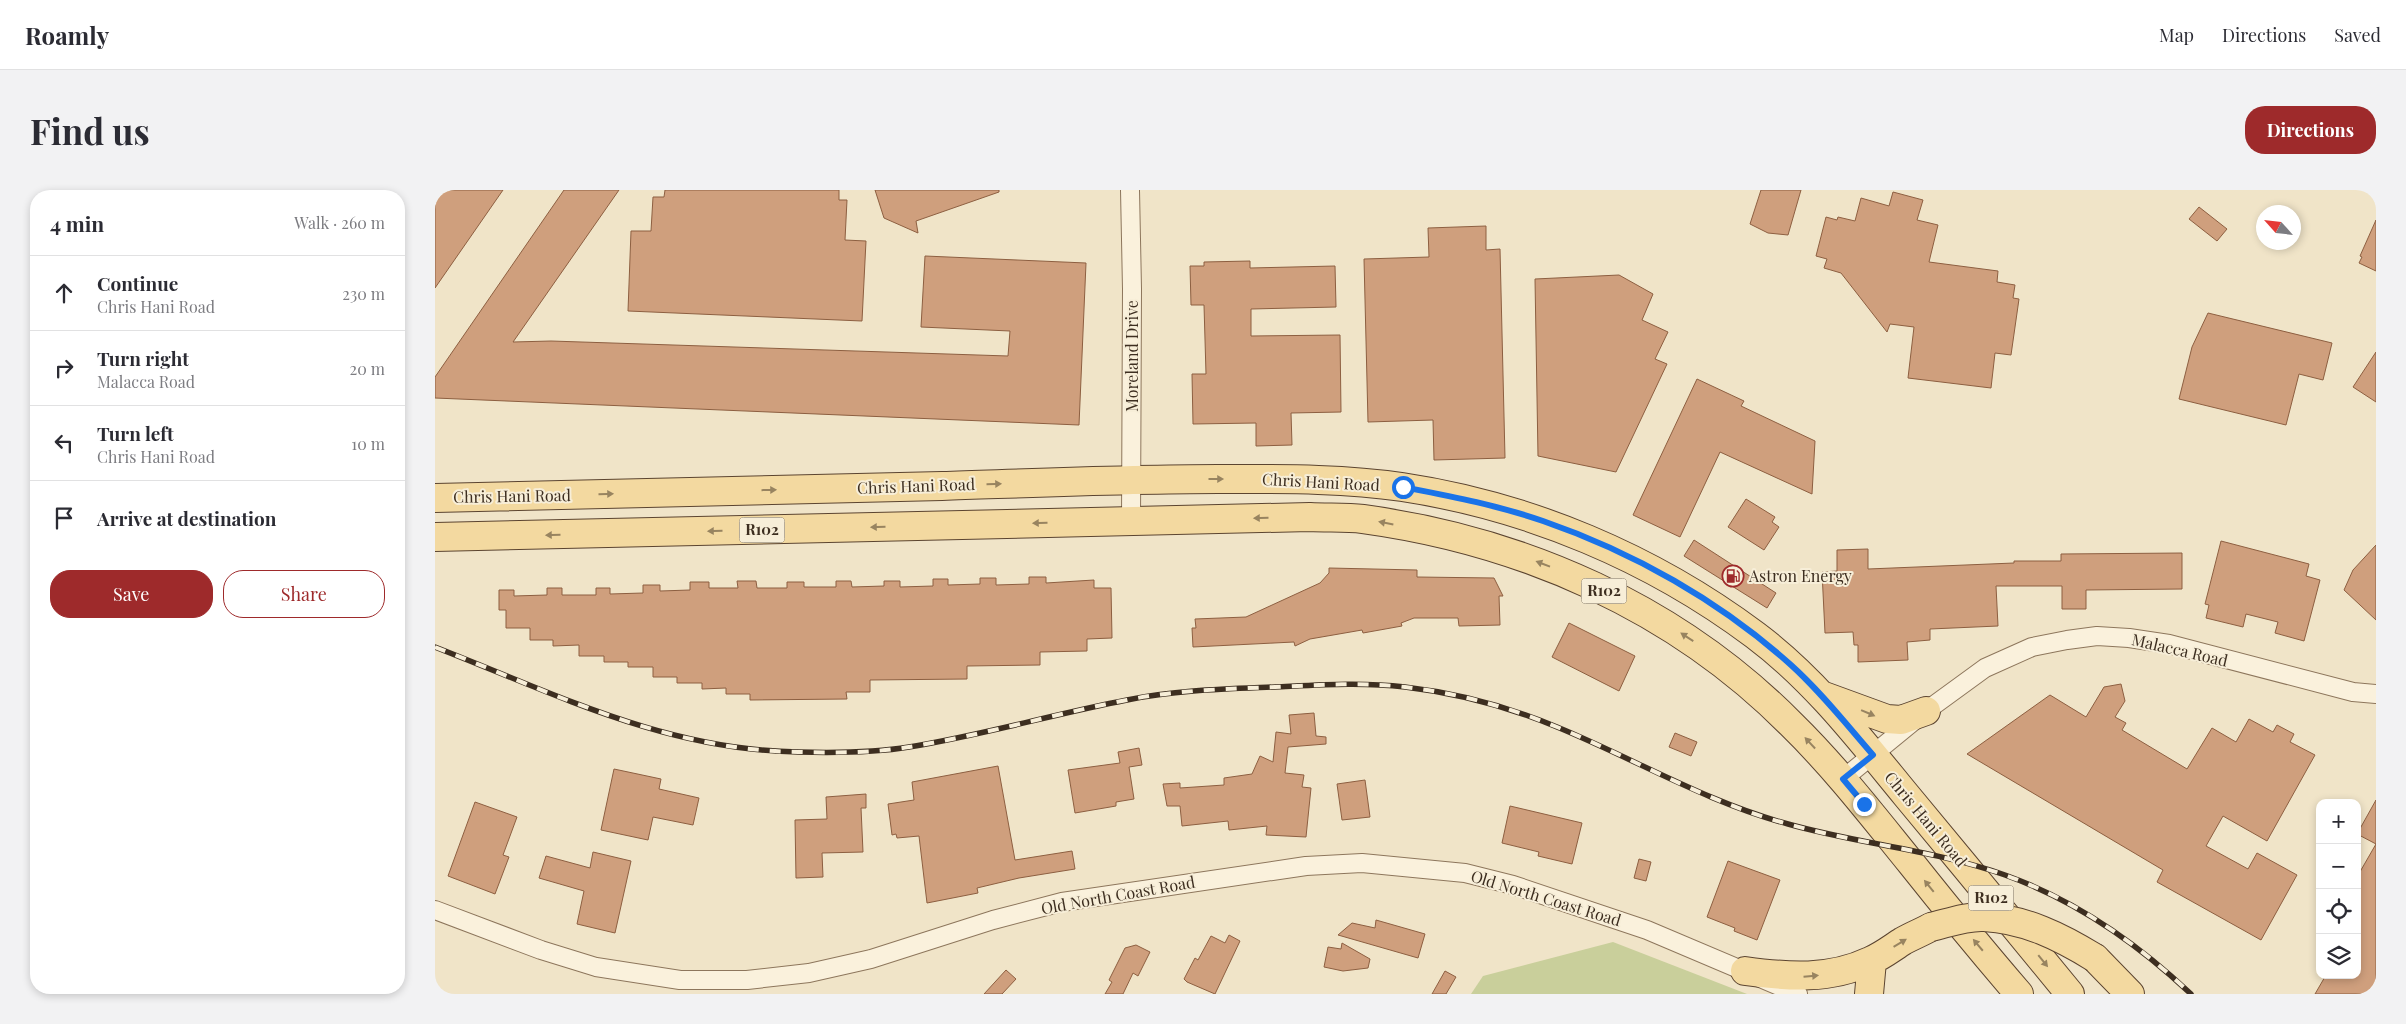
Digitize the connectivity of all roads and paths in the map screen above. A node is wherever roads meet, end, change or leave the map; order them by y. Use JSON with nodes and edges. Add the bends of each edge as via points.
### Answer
{"nodes":[{"id":1,"x":1130,"y":190,"type":"edge"},
{"id":2,"x":1132,"y":480,"type":"junction"},
{"id":3,"x":435,"y":498,"type":"edge"},
{"id":4,"x":1131,"y":521,"type":"junction"},
{"id":5,"x":435,"y":537,"type":"edge"},
{"id":6,"x":2376,"y":694,"type":"edge"},
{"id":7,"x":1822,"y":696,"type":"junction"},
{"id":8,"x":1926,"y":711,"type":"junction"},
{"id":9,"x":1873,"y":755,"type":"junction"},
{"id":10,"x":1843,"y":779,"type":"junction"},
{"id":11,"x":435,"y":910,"type":"edge"},
{"id":12,"x":1872,"y":961,"type":"junction"},
{"id":13,"x":1745,"y":970,"type":"junction"},
{"id":14,"x":1798,"y":994,"type":"edge"},
{"id":15,"x":1869,"y":994,"type":"edge"},
{"id":16,"x":2019,"y":994,"type":"edge"},
{"id":17,"x":2070,"y":994,"type":"edge"},
{"id":18,"x":2130,"y":994,"type":"edge"}],
"edges":[{"from":1,"to":2,"type":"street","name":"Moreland Drive"},
{"from":3,"to":2,"type":"main road","name":"Chris Hani Road","number":"R102","one_way":true},
{"from":2,"to":4,"type":"street","name":"Moreland Drive"},
{"from":2,"to":7,"type":"main road","name":"Chris Hani Road","number":"R102","one_way":true,"via":[[1283,478],[1345,481],[1403,487],[1475,501],[1543,521],[1624,555],[1682,585],[1757,636]]},
{"from":4,"to":5,"type":"main road","number":"R102","one_way":true},
{"from":10,"to":4,"type":"main road","number":"R102","one_way":true,"via":[[1791,723],[1737,674],[1689,638],[1599,588],[1545,565],[1495,547],[1362,519]]},
{"from":6,"to":8,"type":"street","name":"Malacca Road","via":[[2353,692],[2169,644],[2097,636],[2032,647],[2010,656],[1985,668]]},
{"from":7,"to":8,"type":"main road","one_way":true,"via":[[1887,719],[1901,720]]},
{"from":7,"to":9,"type":"main road","name":"Chris Hani Road","number":"R102"},
{"from":8,"to":9,"type":"street","name":"Malacca Road"},
{"from":9,"to":10,"type":"street","name":"Malacca Road"},
{"from":9,"to":17,"type":"main road","name":"Chris Hani Road","number":"R102","one_way":true},
{"from":16,"to":10,"type":"main road","number":"R102","one_way":true},
{"from":11,"to":13,"type":"street","name":"Old North Coast Road","via":[[541,950],[596,966],[680,980],[747,980],[809,973],[871,959],[1062,902],[1298,868],[1362,863],[1465,873],[1513,885],[1647,930]]},
{"from":13,"to":12,"type":"main road","one_way":true,"via":[[1813,976]]},
{"from":12,"to":15,"type":"main road"},
{"from":12,"to":18,"type":"main road","one_way":true,"bridge":true,"via":[[1906,939],[1931,928],[1962,919],[1984,917],[2030,925],[2068,941],[2095,958]]},
{"from":13,"to":14,"type":"street","name":"Old North Coast Road"}]}
